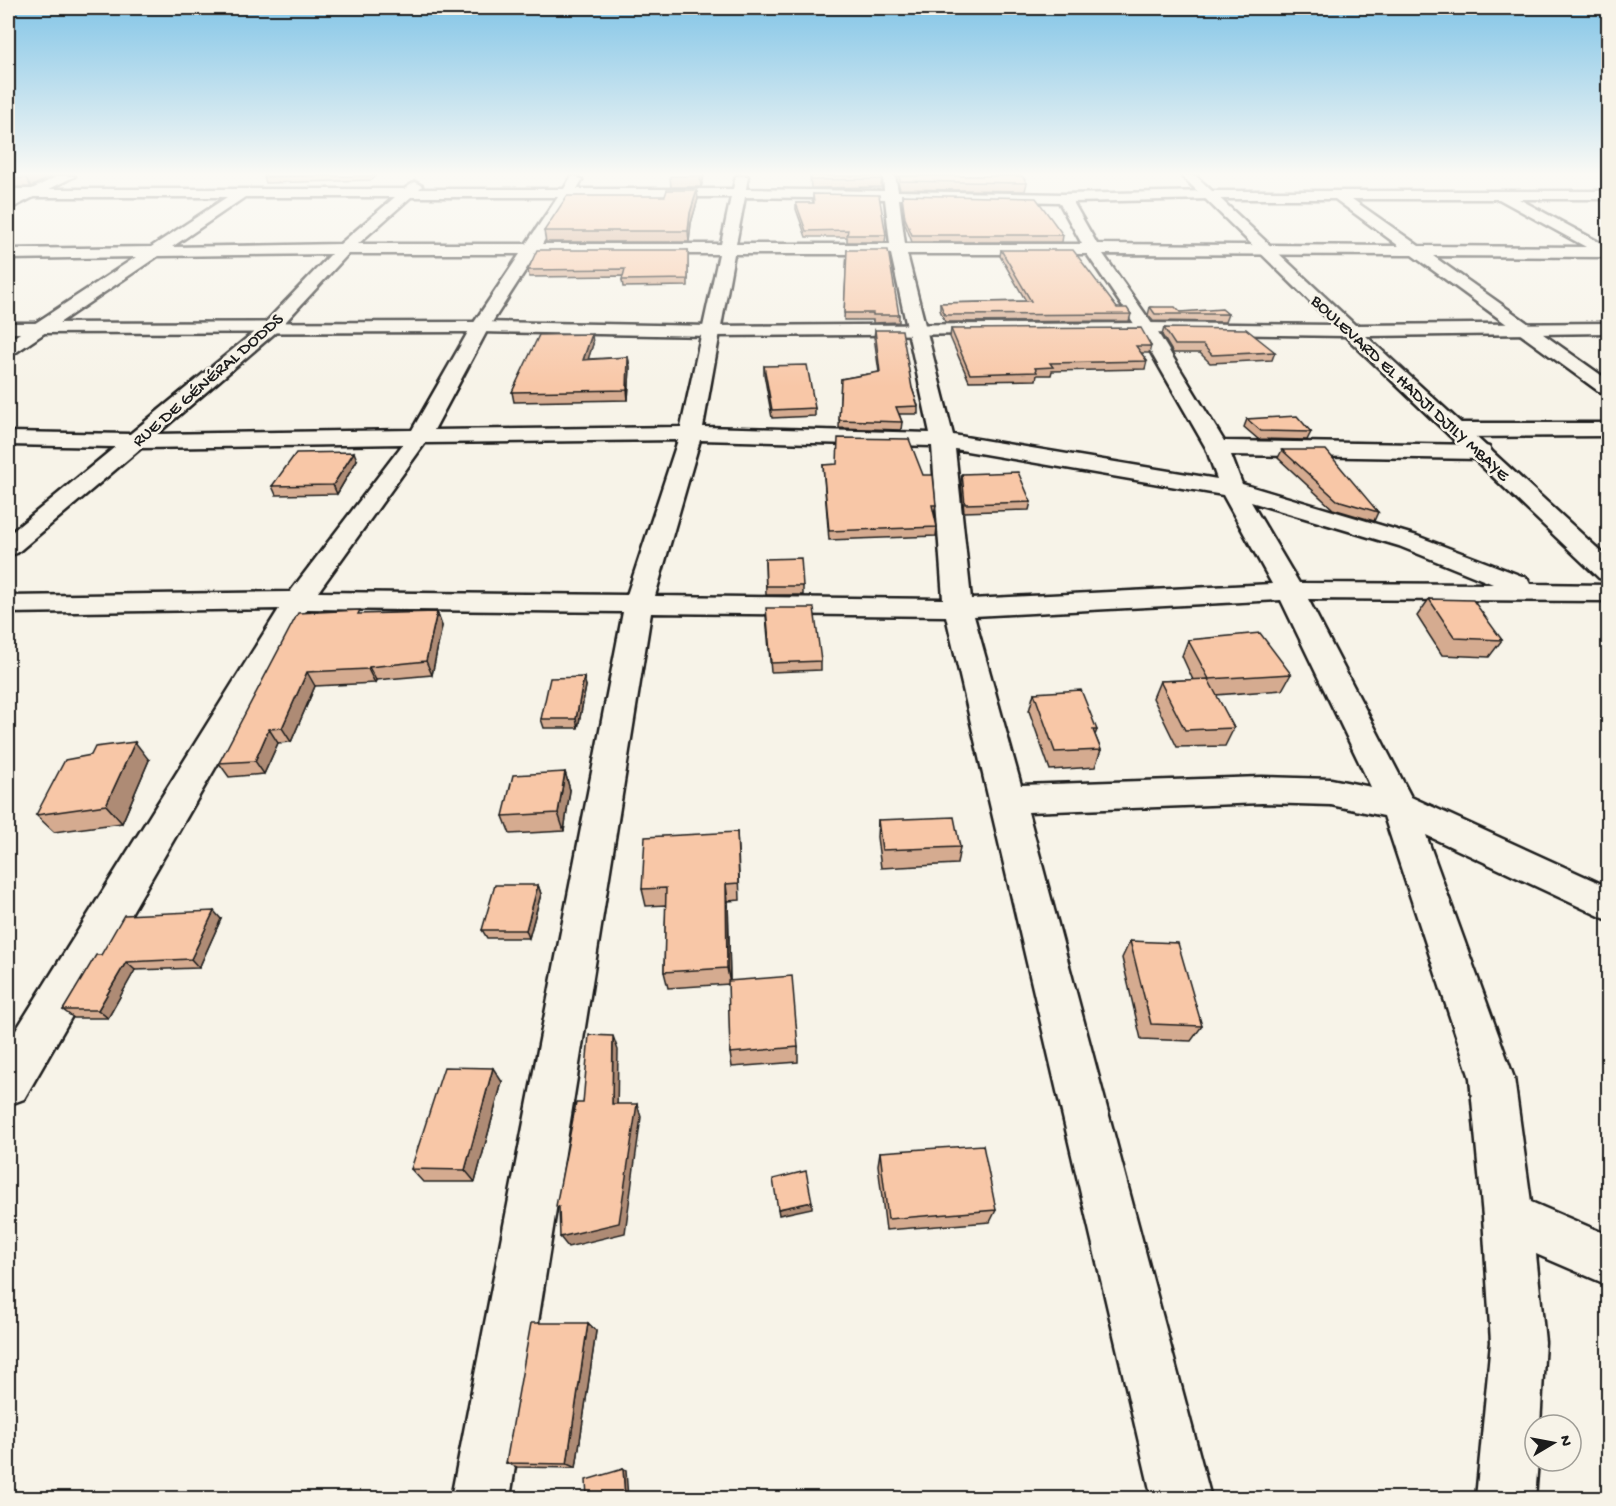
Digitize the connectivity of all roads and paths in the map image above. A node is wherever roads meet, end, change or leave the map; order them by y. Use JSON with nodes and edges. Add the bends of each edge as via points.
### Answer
{"nodes":[{"id":1,"x":162,"y":246,"type":"edge"},
{"id":2,"x":347,"y":246,"type":"edge"},
{"id":3,"x":532,"y":246,"type":"edge"},
{"id":4,"x":729,"y":246,"type":"edge"},
{"id":5,"x":898,"y":246,"type":"edge"},
{"id":6,"x":1091,"y":246,"type":"edge"},
{"id":7,"x":1262,"y":246,"type":"edge"},
{"id":8,"x":1411,"y":246,"type":"edge"},
{"id":9,"x":344,"y":249,"type":"junction"},
{"id":10,"x":530,"y":249,"type":"junction"},
{"id":11,"x":1092,"y":249,"type":"junction"},
{"id":12,"x":728,"y":250,"type":"junction"},
{"id":13,"x":898,"y":250,"type":"junction"},
{"id":14,"x":1415,"y":250,"type":"junction"},
{"id":15,"x":155,"y":251,"type":"junction"},
{"id":16,"x":1267,"y":251,"type":"junction"},
{"id":17,"x":1607,"y":252,"type":"edge"},
{"id":18,"x":8,"y":254,"type":"edge"},
{"id":19,"x":480,"y":327,"type":"junction"},
{"id":20,"x":8,"y":328,"type":"edge"},
{"id":21,"x":43,"y":328,"type":"junction"},
{"id":22,"x":270,"y":328,"type":"junction"},
{"id":23,"x":1146,"y":328,"type":"junction"},
{"id":24,"x":1524,"y":328,"type":"junction"},
{"id":25,"x":1608,"y":328,"type":"edge"},
{"id":26,"x":916,"y":329,"type":"junction"},
{"id":27,"x":711,"y":331,"type":"junction"},
{"id":28,"x":1350,"y":331,"type":"junction"},
{"id":29,"x":8,"y":349,"type":"edge"},
{"id":30,"x":1608,"y":389,"type":"edge"},
{"id":31,"x":1457,"y":430,"type":"junction"},
{"id":32,"x":1608,"y":430,"type":"edge"},
{"id":33,"x":691,"y":433,"type":"junction"},
{"id":34,"x":419,"y":437,"type":"junction"},
{"id":35,"x":8,"y":438,"type":"edge"},
{"id":36,"x":943,"y":440,"type":"junction"},
{"id":37,"x":136,"y":441,"type":"junction"},
{"id":38,"x":1217,"y":448,"type":"junction"},
{"id":39,"x":1481,"y":452,"type":"junction"},
{"id":40,"x":1232,"y":489,"type":"junction"},
{"id":41,"x":8,"y":548,"type":"edge"},
{"id":42,"x":1608,"y":572,"type":"edge"},
{"id":43,"x":1290,"y":591,"type":"junction"},
{"id":44,"x":1535,"y":591,"type":"junction"},
{"id":45,"x":1608,"y":592,"type":"edge"},
{"id":46,"x":298,"y":600,"type":"junction"},
{"id":47,"x":8,"y":604,"type":"edge"},
{"id":48,"x":638,"y":605,"type":"junction"},
{"id":49,"x":958,"y":608,"type":"junction"},
{"id":50,"x":1007,"y":799,"type":"junction"},
{"id":51,"x":1398,"y":806,"type":"junction"},
{"id":52,"x":1608,"y":904,"type":"edge"},
{"id":53,"x":8,"y":1083,"type":"edge"},
{"id":54,"x":1508,"y":1217,"type":"junction"},
{"id":55,"x":1608,"y":1260,"type":"edge"},
{"id":56,"x":481,"y":1498,"type":"edge"},
{"id":57,"x":1181,"y":1498,"type":"edge"},
{"id":58,"x":1506,"y":1498,"type":"edge"}],
"edges":[{"from":1,"to":15,"type":"street"},
{"from":2,"to":9,"type":"street","name":"RUE DE GÉNÉRAL DODDS"},
{"from":3,"to":10,"type":"street"},
{"from":4,"to":12,"type":"street"},
{"from":5,"to":13,"type":"street"},
{"from":6,"to":11,"type":"street"},
{"from":7,"to":16,"type":"street","name":"BOULEVARD EL HADJI DJILY MBAYE"},
{"from":8,"to":14,"type":"street"},
{"from":9,"to":10,"type":"street"},
{"from":9,"to":15,"type":"street"},
{"from":9,"to":22,"type":"street","name":"RUE DE GÉNÉRAL DODDS"},
{"from":10,"to":12,"type":"street"},
{"from":10,"to":19,"type":"street"},
{"from":11,"to":13,"type":"street"},
{"from":11,"to":16,"type":"street"},
{"from":11,"to":23,"type":"street"},
{"from":12,"to":13,"type":"street"},
{"from":12,"to":27,"type":"street"},
{"from":13,"to":26,"type":"street"},
{"from":14,"to":16,"type":"street"},
{"from":14,"to":17,"type":"street"},
{"from":14,"to":24,"type":"street"},
{"from":15,"to":18,"type":"street"},
{"from":15,"to":21,"type":"street"},
{"from":16,"to":28,"type":"street","name":"BOULEVARD EL HADJI DJILY MBAYE"},
{"from":19,"to":22,"type":"street"},
{"from":19,"to":27,"type":"street"},
{"from":19,"to":34,"type":"street"},
{"from":20,"to":21,"type":"street"},
{"from":21,"to":22,"type":"street"},
{"from":21,"to":29,"type":"street"},
{"from":22,"to":37,"type":"street","name":"RUE DE GÉNÉRAL DODDS"},
{"from":23,"to":26,"type":"street"},
{"from":23,"to":28,"type":"street"},
{"from":23,"to":38,"type":"street"},
{"from":24,"to":25,"type":"street"},
{"from":24,"to":28,"type":"street"},
{"from":24,"to":30,"type":"street"},
{"from":26,"to":27,"type":"street"},
{"from":26,"to":36,"type":"street"},
{"from":27,"to":33,"type":"street"},
{"from":28,"to":31,"type":"street","name":"BOULEVARD EL HADJI DJILY MBAYE"},
{"from":31,"to":32,"type":"street"},
{"from":31,"to":39,"type":"street","name":"BOULEVARD EL HADJI DJILY MBAYE"},
{"from":33,"to":34,"type":"street"},
{"from":33,"to":36,"type":"street"},
{"from":33,"to":48,"type":"street"},
{"from":34,"to":37,"type":"street"},
{"from":34,"to":46,"type":"street"},
{"from":35,"to":37,"type":"street"},
{"from":36,"to":40,"type":"street"},
{"from":36,"to":49,"type":"street"},
{"from":37,"to":41,"type":"street","name":"RUE DE GÉNÉRAL DODDS"},
{"from":38,"to":39,"type":"street"},
{"from":38,"to":40,"type":"street"},
{"from":39,"to":42,"type":"street","name":"BOULEVARD EL HADJI DJILY MBAYE"},
{"from":40,"to":43,"type":"street"},
{"from":40,"to":44,"type":"street","via":[[1408,541]]},
{"from":43,"to":44,"type":"street"},
{"from":43,"to":49,"type":"street"},
{"from":43,"to":51,"type":"street"},
{"from":44,"to":45,"type":"street"},
{"from":46,"to":47,"type":"street"},
{"from":46,"to":48,"type":"street"},
{"from":46,"to":53,"type":"street"},
{"from":48,"to":49,"type":"street"},
{"from":48,"to":56,"type":"street"},
{"from":49,"to":50,"type":"street"},
{"from":50,"to":51,"type":"street","via":[[1262,790],[1331,792]]},
{"from":50,"to":57,"type":"street"},
{"from":51,"to":52,"type":"street"},
{"from":51,"to":54,"type":"street","via":[[1492,1078]]},
{"from":54,"to":55,"type":"street"},
{"from":54,"to":58,"type":"street","via":[[1518,1342]]}]}
